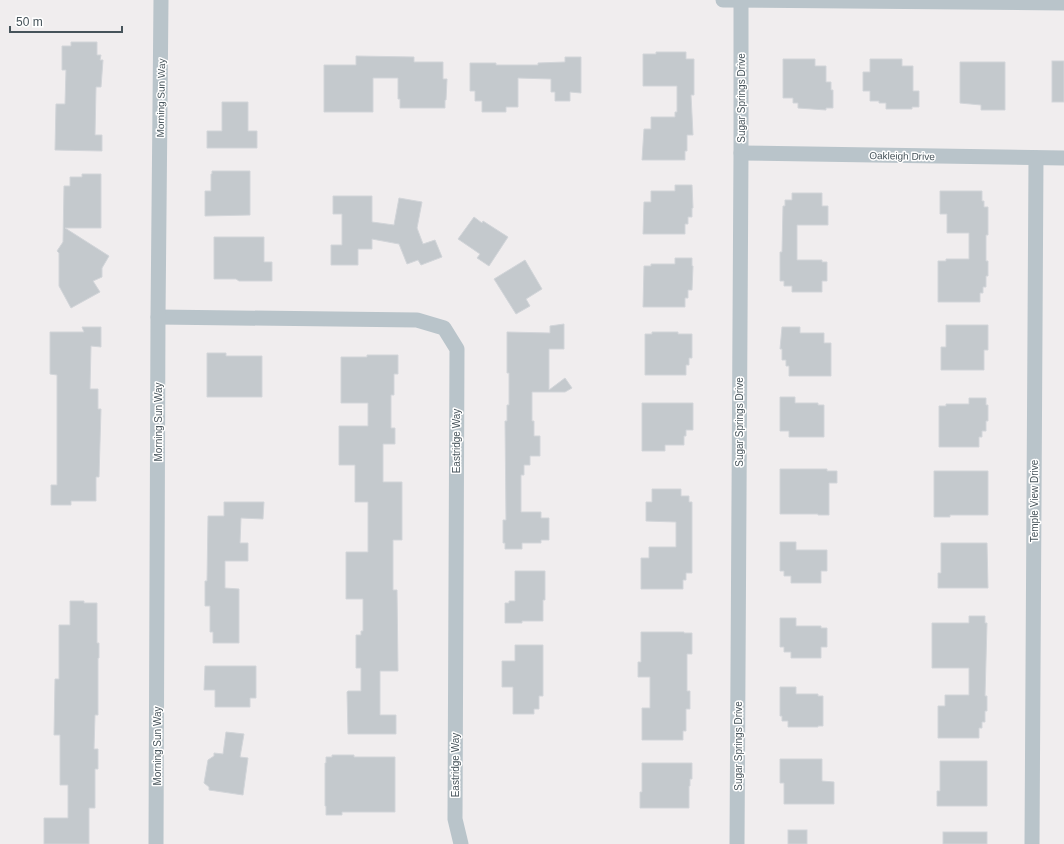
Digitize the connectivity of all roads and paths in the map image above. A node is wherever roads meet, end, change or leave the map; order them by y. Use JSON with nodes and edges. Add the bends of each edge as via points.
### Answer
{"nodes":[{"id":1,"x":162,"y":0,"type":"edge"},
{"id":2,"x":723,"y":0,"type":"edge"},
{"id":3,"x":740,"y":0,"type":"edge"},
{"id":4,"x":1064,"y":3,"type":"edge"},
{"id":5,"x":741,"y":153,"type":"junction"},
{"id":6,"x":1036,"y":158,"type":"junction"},
{"id":7,"x":1064,"y":158,"type":"edge"},
{"id":8,"x":158,"y":317,"type":"junction"},
{"id":9,"x":156,"y":844,"type":"edge"},
{"id":10,"x":461,"y":844,"type":"edge"},
{"id":11,"x":737,"y":844,"type":"edge"},
{"id":12,"x":1032,"y":844,"type":"edge"}],
"edges":[{"from":1,"to":8,"type":"street","name":"Morning Sun Way"},
{"from":2,"to":3,"type":"street"},
{"from":3,"to":4,"type":"street"},
{"from":3,"to":5,"type":"street","name":"Sugar Springs Drive"},
{"from":5,"to":6,"type":"street","name":"Oakleigh Drive"},
{"from":5,"to":11,"type":"street","name":"Sugar Springs Drive"},
{"from":6,"to":7,"type":"street","name":"Oakleigh Drive"},
{"from":6,"to":12,"type":"street","name":"Temple View Drive"},
{"from":8,"to":9,"type":"street","name":"Morning Sun Way"},
{"from":8,"to":10,"type":"street","name":"Eastridge Way","via":[[417,320],[444,328],[457,348],[455,819]]}]}
